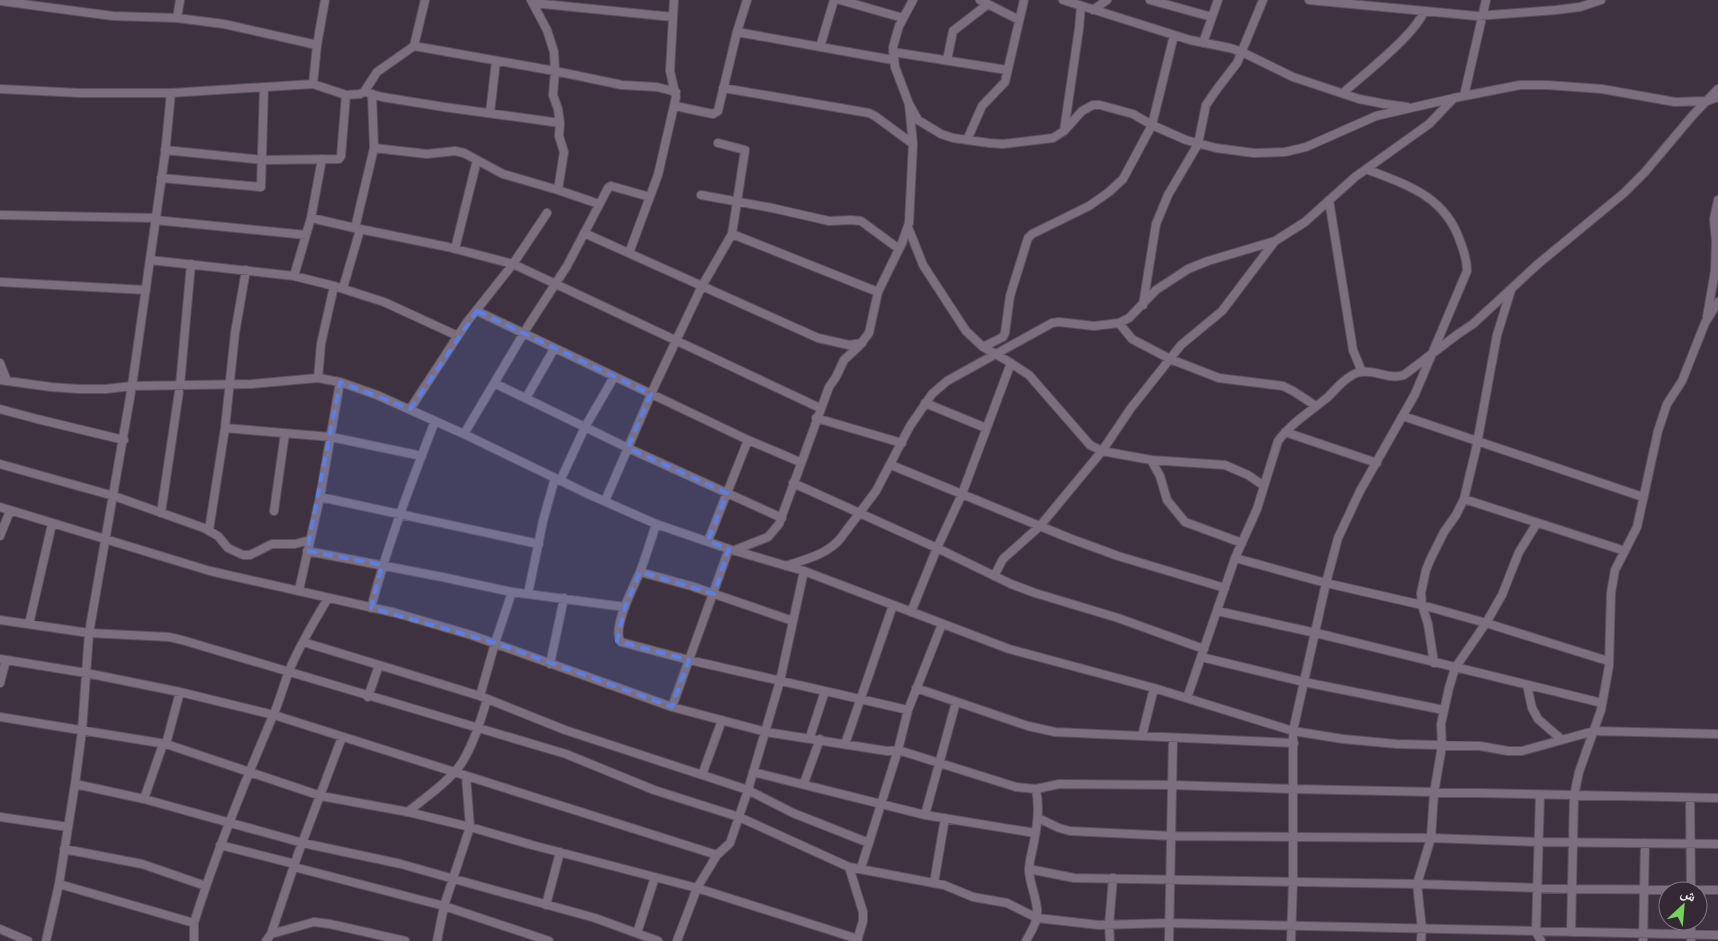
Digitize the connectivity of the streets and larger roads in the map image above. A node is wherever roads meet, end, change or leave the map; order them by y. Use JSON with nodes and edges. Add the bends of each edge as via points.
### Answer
{"nodes":[{"id":1,"x":180,"y":0,"type":"edge"},
{"id":2,"x":325,"y":0,"type":"edge"},
{"id":3,"x":425,"y":0,"type":"edge"},
{"id":4,"x":674,"y":0,"type":"edge"},
{"id":5,"x":747,"y":0,"type":"edge"},
{"id":6,"x":834,"y":0,"type":"edge"},
{"id":7,"x":840,"y":0,"type":"edge"},
{"id":8,"x":913,"y":0,"type":"edge"},
{"id":9,"x":1024,"y":0,"type":"edge"},
{"id":10,"x":1063,"y":0,"type":"edge"},
{"id":11,"x":1107,"y":0,"type":"edge"},
{"id":12,"x":1150,"y":0,"type":"edge"},
{"id":13,"x":1218,"y":0,"type":"edge"},
{"id":14,"x":1263,"y":0,"type":"edge"},
{"id":15,"x":1309,"y":0,"type":"edge"},
{"id":16,"x":1417,"y":0,"type":"edge"},
{"id":17,"x":1486,"y":0,"type":"edge"},
{"id":18,"x":1600,"y":0,"type":"edge"},
{"id":19,"x":0,"y":2,"type":"edge"},
{"id":20,"x":532,"y":2,"type":"edge"},
{"id":21,"x":984,"y":2,"type":"edge"},
{"id":22,"x":1081,"y":6,"type":"junction"},
{"id":23,"x":1092,"y":10,"type":"junction"},
{"id":24,"x":1420,"y":10,"type":"junction"},
{"id":25,"x":1483,"y":16,"type":"junction"},
{"id":26,"x":673,"y":17,"type":"junction"},
{"id":27,"x":1212,"y":17,"type":"junction"},
{"id":28,"x":177,"y":18,"type":"junction"},
{"id":29,"x":904,"y":18,"type":"junction"},
{"id":30,"x":1018,"y":20,"type":"junction"},
{"id":31,"x":737,"y":32,"type":"junction"},
{"id":32,"x":1174,"y":35,"type":"junction"},
{"id":33,"x":1203,"y":43,"type":"junction"},
{"id":34,"x":317,"y":45,"type":"junction"},
{"id":35,"x":414,"y":46,"type":"junction"},
{"id":36,"x":820,"y":47,"type":"junction"},
{"id":37,"x":1242,"y":52,"type":"junction"},
{"id":38,"x":893,"y":56,"type":"junction"},
{"id":39,"x":496,"y":60,"type":"junction"},
{"id":40,"x":947,"y":60,"type":"junction"},
{"id":41,"x":1007,"y":70,"type":"junction"},
{"id":42,"x":556,"y":71,"type":"junction"},
{"id":43,"x":313,"y":84,"type":"junction"},
{"id":44,"x":264,"y":87,"type":"junction"},
{"id":45,"x":723,"y":88,"type":"junction"},
{"id":46,"x":0,"y":89,"type":"edge"},
{"id":47,"x":1718,"y":89,"type":"edge"},
{"id":48,"x":676,"y":92,"type":"junction"},
{"id":49,"x":171,"y":93,"type":"junction"},
{"id":50,"x":368,"y":93,"type":"junction"},
{"id":51,"x":1343,"y":93,"type":"junction"},
{"id":52,"x":346,"y":95,"type":"junction"},
{"id":53,"x":1464,"y":96,"type":"junction"},
{"id":54,"x":1718,"y":97,"type":"edge"},
{"id":55,"x":1454,"y":98,"type":"junction"},
{"id":56,"x":1707,"y":101,"type":"junction"},
{"id":57,"x":909,"y":104,"type":"junction"},
{"id":58,"x":675,"y":106,"type":"junction"},
{"id":59,"x":1414,"y":107,"type":"junction"},
{"id":60,"x":490,"y":113,"type":"junction"},
{"id":61,"x":560,"y":123,"type":"junction"},
{"id":62,"x":1152,"y":125,"type":"junction"},
{"id":63,"x":1064,"y":131,"type":"junction"},
{"id":64,"x":967,"y":140,"type":"junction"},
{"id":65,"x":718,"y":143,"type":"dead end"},
{"id":66,"x":913,"y":144,"type":"junction"},
{"id":67,"x":1198,"y":144,"type":"junction"},
{"id":68,"x":374,"y":148,"type":"junction"},
{"id":69,"x":165,"y":150,"type":"junction"},
{"id":70,"x":263,"y":160,"type":"junction"},
{"id":71,"x":322,"y":160,"type":"junction"},
{"id":72,"x":477,"y":160,"type":"junction"},
{"id":73,"x":1366,"y":169,"type":"junction"},
{"id":74,"x":161,"y":178,"type":"junction"},
{"id":75,"x":558,"y":190,"type":"junction"},
{"id":76,"x":702,"y":195,"type":"dead end"},
{"id":77,"x":650,"y":197,"type":"junction"},
{"id":78,"x":1329,"y":200,"type":"junction"},
{"id":79,"x":1718,"y":200,"type":"edge"},
{"id":80,"x":737,"y":201,"type":"junction"},
{"id":81,"x":599,"y":204,"type":"junction"},
{"id":82,"x":547,"y":213,"type":"dead end"},
{"id":83,"x":0,"y":215,"type":"edge"},
{"id":84,"x":311,"y":218,"type":"junction"},
{"id":85,"x":155,"y":219,"type":"junction"},
{"id":86,"x":908,"y":228,"type":"junction"},
{"id":87,"x":358,"y":229,"type":"junction"},
{"id":88,"x":584,"y":233,"type":"junction"},
{"id":89,"x":732,"y":234,"type":"junction"},
{"id":90,"x":306,"y":235,"type":"junction"},
{"id":91,"x":1275,"y":241,"type":"junction"},
{"id":92,"x":455,"y":249,"type":"junction"},
{"id":93,"x":899,"y":249,"type":"junction"},
{"id":94,"x":629,"y":253,"type":"junction"},
{"id":95,"x":150,"y":260,"type":"junction"},
{"id":96,"x":191,"y":264,"type":"junction"},
{"id":97,"x":513,"y":264,"type":"junction"},
{"id":98,"x":246,"y":270,"type":"junction"},
{"id":99,"x":294,"y":276,"type":"junction"},
{"id":100,"x":0,"y":282,"type":"edge"},
{"id":101,"x":556,"y":284,"type":"junction"},
{"id":102,"x":702,"y":286,"type":"junction"},
{"id":103,"x":339,"y":287,"type":"junction"},
{"id":104,"x":1511,"y":288,"type":"junction"},
{"id":105,"x":146,"y":290,"type":"junction"},
{"id":106,"x":878,"y":292,"type":"junction"},
{"id":107,"x":1718,"y":302,"type":"edge"},
{"id":108,"x":1143,"y":305,"type":"junction"},
{"id":109,"x":477,"y":311,"type":"junction"},
{"id":110,"x":1119,"y":323,"type":"junction"},
{"id":111,"x":1705,"y":323,"type":"junction"},
{"id":112,"x":523,"y":334,"type":"junction"},
{"id":113,"x":458,"y":336,"type":"junction"},
{"id":114,"x":677,"y":342,"type":"junction"},
{"id":115,"x":862,"y":343,"type":"junction"},
{"id":116,"x":983,"y":347,"type":"junction"},
{"id":117,"x":554,"y":349,"type":"junction"},
{"id":118,"x":996,"y":354,"type":"junction"},
{"id":119,"x":1432,"y":354,"type":"junction"},
{"id":120,"x":1170,"y":359,"type":"junction"},
{"id":121,"x":0,"y":363,"type":"edge"},
{"id":122,"x":1011,"y":363,"type":"junction"},
{"id":123,"x":1362,"y":372,"type":"junction"},
{"id":124,"x":614,"y":377,"type":"junction"},
{"id":125,"x":318,"y":378,"type":"junction"},
{"id":126,"x":4,"y":380,"type":"edge"},
{"id":127,"x":340,"y":382,"type":"junction"},
{"id":128,"x":494,"y":383,"type":"junction"},
{"id":129,"x":230,"y":384,"type":"junction"},
{"id":130,"x":180,"y":385,"type":"junction"},
{"id":131,"x":132,"y":386,"type":"junction"},
{"id":132,"x":651,"y":394,"type":"junction"},
{"id":133,"x":526,"y":398,"type":"junction"},
{"id":134,"x":925,"y":403,"type":"junction"},
{"id":135,"x":1316,"y":406,"type":"junction"},
{"id":136,"x":0,"y":408,"type":"edge"},
{"id":137,"x":820,"y":408,"type":"junction"},
{"id":138,"x":410,"y":410,"type":"junction"},
{"id":139,"x":1403,"y":416,"type":"junction"},
{"id":140,"x":816,"y":418,"type":"junction"},
{"id":141,"x":435,"y":421,"type":"junction"},
{"id":142,"x":586,"y":427,"type":"junction"},
{"id":143,"x":225,"y":428,"type":"junction"},
{"id":144,"x":986,"y":428,"type":"junction"},
{"id":145,"x":1285,"y":432,"type":"junction"},
{"id":146,"x":285,"y":433,"type":"junction"},
{"id":147,"x":464,"y":434,"type":"junction"},
{"id":148,"x":331,"y":437,"type":"junction"},
{"id":149,"x":124,"y":440,"type":"junction"},
{"id":150,"x":748,"y":440,"type":"junction"},
{"id":151,"x":1477,"y":440,"type":"junction"},
{"id":152,"x":902,"y":443,"type":"junction"},
{"id":153,"x":628,"y":448,"type":"junction"},
{"id":154,"x":1102,"y":451,"type":"junction"},
{"id":155,"x":422,"y":456,"type":"junction"},
{"id":156,"x":1151,"y":460,"type":"junction"},
{"id":157,"x":800,"y":462,"type":"junction"},
{"id":158,"x":1377,"y":463,"type":"junction"},
{"id":159,"x":0,"y":464,"type":"edge"},
{"id":160,"x":891,"y":465,"type":"junction"},
{"id":161,"x":558,"y":479,"type":"junction"},
{"id":162,"x":793,"y":483,"type":"junction"},
{"id":163,"x":1264,"y":486,"type":"junction"},
{"id":164,"x":727,"y":493,"type":"junction"},
{"id":165,"x":962,"y":494,"type":"junction"},
{"id":166,"x":114,"y":496,"type":"junction"},
{"id":167,"x":320,"y":496,"type":"junction"},
{"id":168,"x":1644,"y":497,"type":"junction"},
{"id":169,"x":1464,"y":499,"type":"junction"},
{"id":170,"x":605,"y":501,"type":"junction"},
{"id":171,"x":0,"y":508,"type":"edge"},
{"id":172,"x":10,"y":511,"type":"junction"},
{"id":173,"x":274,"y":511,"type":"dead end"},
{"id":174,"x":161,"y":513,"type":"junction"},
{"id":175,"x":860,"y":513,"type":"junction"},
{"id":176,"x":399,"y":514,"type":"junction"},
{"id":177,"x":782,"y":518,"type":"junction"},
{"id":178,"x":1537,"y":523,"type":"junction"},
{"id":179,"x":52,"y":524,"type":"junction"},
{"id":180,"x":656,"y":524,"type":"junction"},
{"id":181,"x":1040,"y":526,"type":"junction"},
{"id":182,"x":209,"y":530,"type":"junction"},
{"id":183,"x":0,"y":536,"type":"edge"},
{"id":184,"x":310,"y":540,"type":"junction"},
{"id":185,"x":106,"y":541,"type":"junction"},
{"id":186,"x":708,"y":541,"type":"junction"},
{"id":187,"x":1242,"y":543,"type":"junction"},
{"id":188,"x":539,"y":544,"type":"junction"},
{"id":189,"x":937,"y":548,"type":"junction"},
{"id":190,"x":732,"y":550,"type":"junction"},
{"id":191,"x":307,"y":552,"type":"junction"},
{"id":192,"x":1624,"y":552,"type":"junction"},
{"id":193,"x":1235,"y":558,"type":"junction"},
{"id":194,"x":382,"y":565,"type":"junction"},
{"id":195,"x":786,"y":566,"type":"junction"},
{"id":196,"x":804,"y":571,"type":"junction"},
{"id":197,"x":640,"y":572,"type":"junction"},
{"id":198,"x":994,"y":576,"type":"junction"},
{"id":199,"x":1326,"y":583,"type":"junction"},
{"id":200,"x":1225,"y":588,"type":"junction"},
{"id":201,"x":299,"y":590,"type":"junction"},
{"id":202,"x":512,"y":592,"type":"junction"},
{"id":203,"x":528,"y":594,"type":"junction"},
{"id":204,"x":714,"y":594,"type":"junction"},
{"id":205,"x":328,"y":598,"type":"junction"},
{"id":206,"x":564,"y":598,"type":"junction"},
{"id":207,"x":893,"y":604,"type":"junction"},
{"id":208,"x":1422,"y":605,"type":"junction"},
{"id":209,"x":625,"y":607,"type":"junction"},
{"id":210,"x":371,"y":608,"type":"junction"},
{"id":211,"x":1217,"y":611,"type":"junction"},
{"id":212,"x":911,"y":612,"type":"junction"},
{"id":213,"x":0,"y":620,"type":"edge"},
{"id":214,"x":793,"y":621,"type":"junction"},
{"id":215,"x":1486,"y":623,"type":"junction"},
{"id":216,"x":29,"y":624,"type":"junction"},
{"id":217,"x":942,"y":624,"type":"junction"},
{"id":218,"x":89,"y":633,"type":"junction"},
{"id":219,"x":1316,"y":633,"type":"junction"},
{"id":220,"x":303,"y":642,"type":"junction"},
{"id":221,"x":495,"y":643,"type":"junction"},
{"id":222,"x":1204,"y":649,"type":"junction"},
{"id":223,"x":1201,"y":657,"type":"junction"},
{"id":224,"x":3,"y":660,"type":"edge"},
{"id":225,"x":689,"y":660,"type":"junction"},
{"id":226,"x":1608,"y":661,"type":"junction"},
{"id":227,"x":1434,"y":663,"type":"junction"},
{"id":228,"x":550,"y":664,"type":"junction"},
{"id":229,"x":379,"y":665,"type":"junction"},
{"id":230,"x":1455,"y":668,"type":"junction"},
{"id":231,"x":289,"y":671,"type":"junction"},
{"id":232,"x":86,"y":673,"type":"junction"},
{"id":233,"x":780,"y":681,"type":"junction"},
{"id":234,"x":1304,"y":682,"type":"junction"},
{"id":235,"x":0,"y":683,"type":"edge"},
{"id":236,"x":1527,"y":685,"type":"junction"},
{"id":237,"x":916,"y":688,"type":"junction"},
{"id":238,"x":1154,"y":688,"type":"junction"},
{"id":239,"x":825,"y":691,"type":"junction"},
{"id":240,"x":180,"y":692,"type":"junction"},
{"id":241,"x":368,"y":697,"type":"junction"},
{"id":242,"x":484,"y":698,"type":"junction"},
{"id":243,"x":1187,"y":698,"type":"junction"},
{"id":244,"x":861,"y":699,"type":"junction"},
{"id":245,"x":956,"y":702,"type":"junction"},
{"id":246,"x":1602,"y":703,"type":"junction"},
{"id":247,"x":672,"y":707,"type":"junction"},
{"id":248,"x":908,"y":710,"type":"junction"},
{"id":249,"x":1444,"y":710,"type":"junction"},
{"id":250,"x":274,"y":716,"type":"junction"},
{"id":251,"x":0,"y":717,"type":"edge"},
{"id":252,"x":722,"y":720,"type":"junction"},
{"id":253,"x":478,"y":728,"type":"junction"},
{"id":254,"x":1293,"y":730,"type":"junction"},
{"id":255,"x":82,"y":731,"type":"junction"},
{"id":256,"x":1594,"y":731,"type":"junction"},
{"id":257,"x":766,"y":732,"type":"junction"},
{"id":258,"x":1718,"y":734,"type":"edge"},
{"id":259,"x":1142,"y":736,"type":"junction"},
{"id":260,"x":342,"y":737,"type":"junction"},
{"id":261,"x":810,"y":737,"type":"junction"},
{"id":262,"x":1172,"y":738,"type":"junction"},
{"id":263,"x":820,"y":740,"type":"junction"},
{"id":264,"x":1562,"y":740,"type":"junction"},
{"id":265,"x":1294,"y":743,"type":"junction"},
{"id":266,"x":165,"y":744,"type":"junction"},
{"id":267,"x":845,"y":744,"type":"junction"},
{"id":268,"x":1442,"y":746,"type":"junction"},
{"id":269,"x":898,"y":750,"type":"junction"},
{"id":270,"x":940,"y":762,"type":"junction"},
{"id":271,"x":249,"y":771,"type":"junction"},
{"id":272,"x":454,"y":772,"type":"junction"},
{"id":273,"x":754,"y":772,"type":"junction"},
{"id":274,"x":702,"y":775,"type":"junction"},
{"id":275,"x":466,"y":776,"type":"junction"},
{"id":276,"x":804,"y":783,"type":"junction"},
{"id":277,"x":75,"y":784,"type":"junction"},
{"id":278,"x":1171,"y":785,"type":"junction"},
{"id":279,"x":1036,"y":789,"type":"junction"},
{"id":280,"x":1294,"y":789,"type":"junction"},
{"id":281,"x":748,"y":790,"type":"junction"},
{"id":282,"x":1434,"y":793,"type":"junction"},
{"id":283,"x":1540,"y":795,"type":"junction"},
{"id":284,"x":321,"y":796,"type":"junction"},
{"id":285,"x":1574,"y":796,"type":"junction"},
{"id":286,"x":1690,"y":798,"type":"junction"},
{"id":287,"x":1718,"y":798,"type":"edge"},
{"id":288,"x":144,"y":799,"type":"junction"},
{"id":289,"x":881,"y":803,"type":"junction"},
{"id":290,"x":408,"y":812,"type":"junction"},
{"id":291,"x":925,"y":814,"type":"junction"},
{"id":292,"x":0,"y":817,"type":"edge"},
{"id":293,"x":739,"y":817,"type":"junction"},
{"id":294,"x":945,"y":818,"type":"junction"},
{"id":295,"x":1038,"y":818,"type":"junction"},
{"id":296,"x":229,"y":822,"type":"junction"},
{"id":297,"x":68,"y":827,"type":"junction"},
{"id":298,"x":470,"y":827,"type":"junction"},
{"id":299,"x":1036,"y":834,"type":"junction"},
{"id":300,"x":1172,"y":836,"type":"junction"},
{"id":301,"x":1293,"y":837,"type":"junction"},
{"id":302,"x":1431,"y":838,"type":"junction"},
{"id":303,"x":1539,"y":842,"type":"junction"},
{"id":304,"x":1574,"y":842,"type":"junction"},
{"id":305,"x":303,"y":843,"type":"junction"},
{"id":306,"x":869,"y":843,"type":"junction"},
{"id":307,"x":1645,"y":843,"type":"junction"},
{"id":308,"x":1692,"y":843,"type":"junction"},
{"id":309,"x":1718,"y":844,"type":"edge"},
{"id":310,"x":220,"y":845,"type":"junction"},
{"id":311,"x":64,"y":849,"type":"junction"},
{"id":312,"x":560,"y":852,"type":"junction"},
{"id":313,"x":717,"y":855,"type":"junction"},
{"id":314,"x":294,"y":866,"type":"junction"},
{"id":315,"x":849,"y":867,"type":"junction"},
{"id":316,"x":860,"y":868,"type":"junction"},
{"id":317,"x":1029,"y":869,"type":"junction"},
{"id":318,"x":655,"y":877,"type":"junction"},
{"id":319,"x":1113,"y":878,"type":"junction"},
{"id":320,"x":454,"y":879,"type":"junction"},
{"id":321,"x":1171,"y":879,"type":"junction"},
{"id":322,"x":1294,"y":881,"type":"junction"},
{"id":323,"x":1691,"y":881,"type":"edge"},
{"id":324,"x":934,"y":883,"type":"junction"},
{"id":325,"x":59,"y":884,"type":"junction"},
{"id":326,"x":1418,"y":884,"type":"junction"},
{"id":327,"x":206,"y":886,"type":"junction"},
{"id":328,"x":1537,"y":887,"type":"junction"},
{"id":329,"x":697,"y":888,"type":"junction"},
{"id":330,"x":1572,"y":889,"type":"junction"},
{"id":331,"x":1644,"y":890,"type":"junction"},
{"id":332,"x":1658,"y":890,"type":"edge"},
{"id":333,"x":546,"y":905,"type":"junction"},
{"id":334,"x":444,"y":906,"type":"junction"},
{"id":335,"x":1037,"y":918,"type":"junction"},
{"id":336,"x":194,"y":923,"type":"junction"},
{"id":337,"x":1170,"y":923,"type":"junction"},
{"id":338,"x":1109,"y":924,"type":"junction"},
{"id":339,"x":1292,"y":926,"type":"junction"},
{"id":340,"x":0,"y":929,"type":"edge"},
{"id":341,"x":1422,"y":929,"type":"junction"},
{"id":342,"x":1536,"y":932,"type":"junction"},
{"id":343,"x":1571,"y":932,"type":"junction"},
{"id":344,"x":637,"y":933,"type":"junction"},
{"id":345,"x":1718,"y":935,"type":"edge"},
{"id":346,"x":268,"y":938,"type":"edge"},
{"id":347,"x":1643,"y":938,"type":"edge"},
{"id":348,"x":1691,"y":938,"type":"edge"},
{"id":349,"x":857,"y":940,"type":"edge"},
{"id":350,"x":28,"y":941,"type":"edge"},
{"id":351,"x":46,"y":941,"type":"edge"},
{"id":352,"x":194,"y":941,"type":"edge"},
{"id":353,"x":404,"y":941,"type":"edge"},
{"id":354,"x":437,"y":941,"type":"edge"},
{"id":355,"x":549,"y":941,"type":"edge"},
{"id":356,"x":658,"y":941,"type":"edge"},
{"id":357,"x":677,"y":941,"type":"edge"},
{"id":358,"x":1026,"y":941,"type":"edge"},
{"id":359,"x":1110,"y":941,"type":"edge"},
{"id":360,"x":1169,"y":941,"type":"edge"},
{"id":361,"x":1291,"y":941,"type":"edge"},
{"id":362,"x":1421,"y":941,"type":"edge"},
{"id":363,"x":1541,"y":941,"type":"edge"}],
"edges":[{"from":1,"to":28,"type":"street"},
{"from":2,"to":34,"type":"street"},
{"from":3,"to":35,"type":"street"},
{"from":4,"to":26,"type":"street"},
{"from":5,"to":31,"type":"street"},
{"from":6,"to":36,"type":"street"},
{"from":7,"to":29,"type":"street"},
{"from":8,"to":29,"type":"street"},
{"from":9,"to":30,"type":"street"},
{"from":10,"to":22,"type":"street"},
{"from":11,"to":23,"type":"street"},
{"from":12,"to":27,"type":"street"},
{"from":13,"to":27,"type":"street"},
{"from":14,"to":37,"type":"street"},
{"from":15,"to":24,"type":"street"},
{"from":16,"to":24,"type":"street"},
{"from":17,"to":25,"type":"street"},
{"from":18,"to":25,"type":"street","via":[[1580,7]]},
{"from":19,"to":28,"type":"street","via":[[113,16]]},
{"from":20,"to":26,"type":"street"},
{"from":20,"to":42,"type":"street","via":[[552,44]]},
{"from":21,"to":30,"type":"street"},
{"from":21,"to":40,"type":"street","via":[[952,31]]},
{"from":22,"to":23,"type":"street"},
{"from":22,"to":63,"type":"street"},
{"from":23,"to":32,"type":"street"},
{"from":24,"to":25,"type":"street"},
{"from":24,"to":51,"type":"street","via":[[1416,26]]},
{"from":25,"to":53,"type":"street"},
{"from":26,"to":48,"type":"street","via":[[670,71]]},
{"from":27,"to":33,"type":"street"},
{"from":28,"to":34,"type":"street","via":[[224,24]]},
{"from":29,"to":38,"type":"street","via":[[896,34]]},
{"from":30,"to":41,"type":"street"},
{"from":31,"to":36,"type":"street"},
{"from":31,"to":45,"type":"street"},
{"from":32,"to":33,"type":"street"},
{"from":32,"to":62,"type":"street"},
{"from":33,"to":37,"type":"street"},
{"from":34,"to":43,"type":"street"},
{"from":35,"to":39,"type":"street"},
{"from":35,"to":50,"type":"street","via":[[377,72]]},
{"from":36,"to":38,"type":"street"},
{"from":37,"to":51,"type":"street","via":[[1293,77]]},
{"from":37,"to":67,"type":"street","via":[[1206,105]]},
{"from":38,"to":40,"type":"street"},
{"from":38,"to":57,"type":"street"},
{"from":39,"to":42,"type":"street"},
{"from":39,"to":60,"type":"street"},
{"from":40,"to":41,"type":"street"},
{"from":41,"to":64,"type":"street","via":[[1003,85],[982,106]]},
{"from":42,"to":48,"type":"street"},
{"from":42,"to":61,"type":"street","via":[[553,95]]},
{"from":43,"to":44,"type":"street"},
{"from":43,"to":52,"type":"street"},
{"from":44,"to":49,"type":"street"},
{"from":44,"to":70,"type":"street"},
{"from":45,"to":58,"type":"street","via":[[717,113]]},
{"from":45,"to":66,"type":"street","via":[[869,114]]},
{"from":46,"to":49,"type":"street","via":[[80,94]]},
{"from":47,"to":56,"type":"street"},
{"from":48,"to":58,"type":"street"},
{"from":49,"to":69,"type":"street"},
{"from":50,"to":52,"type":"street"},
{"from":50,"to":60,"type":"street"},
{"from":50,"to":68,"type":"street"},
{"from":51,"to":59,"type":"street","via":[[1385,104]]},
{"from":52,"to":71,"type":"street","via":[[342,156]]},
{"from":53,"to":55,"type":"street"},
{"from":53,"to":56,"type":"street","via":[[1505,87],[1547,85],[1602,89],[1674,102]]},
{"from":54,"to":56,"type":"street"},
{"from":55,"to":59,"type":"street"},
{"from":55,"to":73,"type":"street","via":[[1429,124]]},
{"from":56,"to":104,"type":"street","via":[[1624,193]]},
{"from":57,"to":64,"type":"street","via":[[922,124],[941,134]]},
{"from":57,"to":66,"type":"street"},
{"from":58,"to":77,"type":"street"},
{"from":59,"to":67,"type":"street","via":[[1376,116],[1306,147],[1285,152],[1254,153]]},
{"from":60,"to":61,"type":"street"},
{"from":61,"to":75,"type":"street","via":[[559,136],[564,152]]},
{"from":62,"to":63,"type":"street","via":[[1133,114],[1093,105],[1082,111]]},
{"from":62,"to":67,"type":"street"},
{"from":62,"to":116,"type":"street","via":[[1118,184],[1089,206],[1028,238],[1010,296],[1005,334]]},
{"from":63,"to":64,"type":"street","via":[[1053,138],[1003,144]]},
{"from":65,"to":80,"type":"street","via":[[745,150]]},
{"from":66,"to":86,"type":"street"},
{"from":67,"to":108,"type":"street","via":[[1159,215]]},
{"from":68,"to":72,"type":"street","via":[[427,154],[455,151]]},
{"from":68,"to":87,"type":"street"},
{"from":69,"to":70,"type":"street"},
{"from":69,"to":74,"type":"street"},
{"from":70,"to":71,"type":"street"},
{"from":70,"to":74,"type":"street","via":[[260,188]]},
{"from":71,"to":84,"type":"street"},
{"from":72,"to":75,"type":"street","via":[[503,174]]},
{"from":72,"to":92,"type":"street"},
{"from":73,"to":78,"type":"street"},
{"from":73,"to":119,"type":"street","via":[[1425,194],[1445,212],[1456,229],[1467,261],[1467,271]]},
{"from":74,"to":85,"type":"street"},
{"from":75,"to":81,"type":"street"},
{"from":76,"to":80,"type":"street"},
{"from":77,"to":81,"type":"street","via":[[611,186]]},
{"from":77,"to":94,"type":"street"},
{"from":78,"to":91,"type":"street","via":[[1305,222]]},
{"from":78,"to":123,"type":"street","via":[[1353,350]]},
{"from":79,"to":111,"type":"street","via":[[1714,219],[1715,271]]},
{"from":80,"to":89,"type":"street"},
{"from":80,"to":93,"type":"street","via":[[830,221],[861,221]]},
{"from":81,"to":88,"type":"street"},
{"from":82,"to":97,"type":"street"},
{"from":83,"to":85,"type":"street"},
{"from":84,"to":87,"type":"street"},
{"from":84,"to":90,"type":"street"},
{"from":85,"to":90,"type":"street"},
{"from":85,"to":95,"type":"street"},
{"from":86,"to":93,"type":"street"},
{"from":86,"to":116,"type":"street","via":[[923,265],[966,331]]},
{"from":87,"to":92,"type":"street"},
{"from":87,"to":103,"type":"street"},
{"from":88,"to":94,"type":"street"},
{"from":88,"to":101,"type":"street"},
{"from":89,"to":102,"type":"street"},
{"from":89,"to":106,"type":"street"},
{"from":90,"to":99,"type":"street"},
{"from":91,"to":108,"type":"street","via":[[1200,264],[1163,286]]},
{"from":91,"to":120,"type":"street","via":[[1222,311],[1187,338]]},
{"from":92,"to":97,"type":"street"},
{"from":93,"to":106,"type":"street"},
{"from":94,"to":102,"type":"street"},
{"from":95,"to":96,"type":"street"},
{"from":95,"to":105,"type":"street"},
{"from":96,"to":98,"type":"street"},
{"from":96,"to":130,"type":"street"},
{"from":97,"to":101,"type":"street"},
{"from":97,"to":109,"type":"street"},
{"from":98,"to":99,"type":"street"},
{"from":98,"to":129,"type":"street"},
{"from":99,"to":103,"type":"street"},
{"from":100,"to":105,"type":"street"},
{"from":101,"to":112,"type":"street"},
{"from":101,"to":114,"type":"street"},
{"from":102,"to":114,"type":"street"},
{"from":102,"to":115,"type":"street","via":[[818,338],[843,344]]},
{"from":103,"to":113,"type":"street","via":[[384,302]]},
{"from":103,"to":125,"type":"street","via":[[321,344]]},
{"from":104,"to":119,"type":"street","via":[[1473,324]]},
{"from":104,"to":151,"type":"street","via":[[1497,335]]},
{"from":105,"to":131,"type":"street"},
{"from":106,"to":115,"type":"street","via":[[871,329]]},
{"from":107,"to":111,"type":"street"},
{"from":108,"to":110,"type":"street"},
{"from":109,"to":112,"type":"street"},
{"from":109,"to":113,"type":"street"},
{"from":110,"to":118,"type":"street","via":[[1094,326],[1052,323]]},
{"from":110,"to":120,"type":"street","via":[[1132,339]]},
{"from":111,"to":168,"type":"street","via":[[1682,381],[1666,404]]},
{"from":112,"to":117,"type":"street"},
{"from":112,"to":128,"type":"street"},
{"from":113,"to":138,"type":"street"},
{"from":114,"to":132,"type":"street"},
{"from":114,"to":137,"type":"street"},
{"from":115,"to":137,"type":"street","via":[[844,360]]},
{"from":116,"to":118,"type":"street"},
{"from":117,"to":124,"type":"street"},
{"from":117,"to":133,"type":"street"},
{"from":118,"to":122,"type":"street"},
{"from":118,"to":134,"type":"street","via":[[947,381]]},
{"from":119,"to":123,"type":"street","via":[[1398,377]]},
{"from":119,"to":139,"type":"street"},
{"from":120,"to":135,"type":"street","via":[[1219,378],[1283,386]]},
{"from":120,"to":154,"type":"street"},
{"from":121,"to":126,"type":"street"},
{"from":122,"to":144,"type":"street"},
{"from":122,"to":154,"type":"street","via":[[1028,375],[1085,440]]},
{"from":123,"to":135,"type":"street","via":[[1349,376]]},
{"from":124,"to":132,"type":"street"},
{"from":124,"to":142,"type":"street"},
{"from":125,"to":127,"type":"street"},
{"from":125,"to":129,"type":"street"},
{"from":126,"to":131,"type":"street","via":[[79,389]]},
{"from":127,"to":138,"type":"street"},
{"from":127,"to":148,"type":"street"},
{"from":128,"to":133,"type":"street"},
{"from":128,"to":147,"type":"street"},
{"from":129,"to":130,"type":"street"},
{"from":129,"to":143,"type":"street"},
{"from":130,"to":131,"type":"street"},
{"from":130,"to":174,"type":"street"},
{"from":131,"to":149,"type":"street"},
{"from":132,"to":150,"type":"street"},
{"from":132,"to":153,"type":"street"},
{"from":133,"to":142,"type":"street"},
{"from":134,"to":144,"type":"street"},
{"from":134,"to":152,"type":"street"},
{"from":135,"to":145,"type":"street"},
{"from":136,"to":149,"type":"street"},
{"from":137,"to":140,"type":"street"},
{"from":138,"to":141,"type":"street"},
{"from":139,"to":151,"type":"street"},
{"from":139,"to":158,"type":"street"},
{"from":140,"to":152,"type":"street"},
{"from":140,"to":157,"type":"street"},
{"from":141,"to":147,"type":"street"},
{"from":141,"to":155,"type":"street"},
{"from":142,"to":153,"type":"street"},
{"from":142,"to":161,"type":"street"},
{"from":143,"to":146,"type":"street"},
{"from":143,"to":182,"type":"street"},
{"from":144,"to":165,"type":"street"},
{"from":145,"to":158,"type":"street"},
{"from":145,"to":163,"type":"street","via":[[1278,441]]},
{"from":146,"to":148,"type":"street"},
{"from":146,"to":173,"type":"street"},
{"from":147,"to":161,"type":"street"},
{"from":148,"to":155,"type":"street"},
{"from":148,"to":167,"type":"street"},
{"from":149,"to":166,"type":"street"},
{"from":150,"to":157,"type":"street"},
{"from":150,"to":164,"type":"street"},
{"from":151,"to":168,"type":"street"},
{"from":151,"to":169,"type":"street"},
{"from":152,"to":160,"type":"street"},
{"from":153,"to":164,"type":"street"},
{"from":153,"to":170,"type":"street"},
{"from":154,"to":156,"type":"street"},
{"from":154,"to":181,"type":"street"},
{"from":155,"to":176,"type":"street"},
{"from":156,"to":163,"type":"street","via":[[1225,465]]},
{"from":156,"to":187,"type":"street","via":[[1167,500],[1185,522]]},
{"from":157,"to":162,"type":"street"},
{"from":158,"to":199,"type":"street","via":[[1338,538]]},
{"from":159,"to":166,"type":"street"},
{"from":160,"to":165,"type":"street"},
{"from":160,"to":175,"type":"street"},
{"from":161,"to":170,"type":"street"},
{"from":161,"to":188,"type":"street","via":[[543,521]]},
{"from":162,"to":175,"type":"street"},
{"from":162,"to":177,"type":"street"},
{"from":163,"to":187,"type":"street"},
{"from":164,"to":177,"type":"street"},
{"from":164,"to":186,"type":"street"},
{"from":165,"to":181,"type":"street"},
{"from":165,"to":189,"type":"street"},
{"from":166,"to":174,"type":"street"},
{"from":166,"to":185,"type":"street"},
{"from":167,"to":176,"type":"street"},
{"from":167,"to":184,"type":"street"},
{"from":168,"to":192,"type":"street","via":[[1637,527]]},
{"from":169,"to":178,"type":"street"},
{"from":169,"to":208,"type":"street","via":[[1426,570]]},
{"from":170,"to":180,"type":"street"},
{"from":171,"to":172,"type":"street"},
{"from":172,"to":179,"type":"street"},
{"from":172,"to":183,"type":"street"},
{"from":174,"to":182,"type":"street"},
{"from":175,"to":189,"type":"street"},
{"from":175,"to":195,"type":"street","via":[[834,546]]},
{"from":176,"to":188,"type":"street"},
{"from":176,"to":194,"type":"street"},
{"from":177,"to":190,"type":"street","via":[[768,537]]},
{"from":178,"to":192,"type":"street"},
{"from":178,"to":215,"type":"street","via":[[1519,552],[1502,595]]},
{"from":179,"to":185,"type":"street"},
{"from":179,"to":216,"type":"street"},
{"from":180,"to":186,"type":"street"},
{"from":180,"to":197,"type":"street"},
{"from":181,"to":198,"type":"street","via":[[1003,559]]},
{"from":181,"to":200,"type":"street","via":[[1118,556]]},
{"from":182,"to":184,"type":"street","via":[[228,548],[243,555],[272,544]]},
{"from":184,"to":191,"type":"street"},
{"from":185,"to":201,"type":"street","via":[[210,571]]},
{"from":185,"to":218,"type":"street"},
{"from":186,"to":190,"type":"street"},
{"from":187,"to":193,"type":"street"},
{"from":188,"to":203,"type":"street"},
{"from":189,"to":198,"type":"street"},
{"from":189,"to":212,"type":"street"},
{"from":190,"to":195,"type":"street"},
{"from":190,"to":204,"type":"street"},
{"from":191,"to":194,"type":"street"},
{"from":191,"to":201,"type":"street"},
{"from":192,"to":226,"type":"street","via":[[1615,570],[1611,593]]},
{"from":193,"to":199,"type":"street"},
{"from":193,"to":200,"type":"street"},
{"from":194,"to":202,"type":"street"},
{"from":194,"to":210,"type":"street"},
{"from":195,"to":196,"type":"street"},
{"from":196,"to":207,"type":"street"},
{"from":196,"to":214,"type":"street"},
{"from":197,"to":204,"type":"street"},
{"from":197,"to":209,"type":"street"},
{"from":198,"to":222,"type":"street","via":[[1035,593]]},
{"from":199,"to":208,"type":"street"},
{"from":199,"to":219,"type":"street"},
{"from":200,"to":211,"type":"street"},
{"from":201,"to":205,"type":"street"},
{"from":202,"to":203,"type":"street"},
{"from":202,"to":221,"type":"street"},
{"from":203,"to":206,"type":"street"},
{"from":204,"to":214,"type":"street"},
{"from":204,"to":225,"type":"street"},
{"from":205,"to":210,"type":"street"},
{"from":205,"to":220,"type":"street"},
{"from":206,"to":209,"type":"street"},
{"from":206,"to":228,"type":"street"},
{"from":207,"to":212,"type":"street"},
{"from":207,"to":244,"type":"street"},
{"from":208,"to":215,"type":"street"},
{"from":208,"to":227,"type":"street"},
{"from":209,"to":225,"type":"street","via":[[619,634],[621,642]]},
{"from":210,"to":221,"type":"street"},
{"from":211,"to":219,"type":"street"},
{"from":211,"to":222,"type":"street"},
{"from":212,"to":217,"type":"street"},
{"from":213,"to":216,"type":"street"},
{"from":214,"to":233,"type":"street"},
{"from":215,"to":226,"type":"street"},
{"from":215,"to":230,"type":"street"},
{"from":216,"to":218,"type":"street"},
{"from":217,"to":237,"type":"street"},
{"from":217,"to":238,"type":"street","via":[[1039,658]]},
{"from":218,"to":231,"type":"street","via":[[169,637]]},
{"from":218,"to":232,"type":"street"},
{"from":219,"to":227,"type":"street"},
{"from":219,"to":234,"type":"street"},
{"from":220,"to":229,"type":"street"},
{"from":220,"to":231,"type":"street"},
{"from":221,"to":228,"type":"street"},
{"from":221,"to":242,"type":"street"},
{"from":222,"to":223,"type":"street"},
{"from":223,"to":234,"type":"street"},
{"from":223,"to":243,"type":"street"},
{"from":224,"to":232,"type":"street"},
{"from":224,"to":235,"type":"street"},
{"from":225,"to":233,"type":"street"},
{"from":225,"to":247,"type":"street"},
{"from":226,"to":246,"type":"street"},
{"from":227,"to":230,"type":"street"},
{"from":228,"to":247,"type":"street"},
{"from":229,"to":241,"type":"street"},
{"from":229,"to":242,"type":"street"},
{"from":230,"to":236,"type":"street"},
{"from":230,"to":249,"type":"street"},
{"from":231,"to":241,"type":"street"},
{"from":231,"to":250,"type":"street"},
{"from":232,"to":240,"type":"street"},
{"from":232,"to":255,"type":"street"},
{"from":233,"to":239,"type":"street"},
{"from":233,"to":257,"type":"street"},
{"from":234,"to":249,"type":"street"},
{"from":234,"to":254,"type":"street"},
{"from":236,"to":246,"type":"street"},
{"from":236,"to":264,"type":"street","via":[[1538,719]]},
{"from":237,"to":245,"type":"street"},
{"from":237,"to":248,"type":"street"},
{"from":238,"to":243,"type":"street"},
{"from":238,"to":259,"type":"street"},
{"from":239,"to":244,"type":"street"},
{"from":239,"to":261,"type":"street"},
{"from":240,"to":250,"type":"street"},
{"from":240,"to":266,"type":"street"},
{"from":241,"to":253,"type":"street"},
{"from":242,"to":253,"type":"street"},
{"from":242,"to":274,"type":"street","via":[[566,730]]},
{"from":243,"to":254,"type":"street"},
{"from":244,"to":248,"type":"street"},
{"from":244,"to":267,"type":"street"},
{"from":245,"to":259,"type":"street","via":[[1042,730]]},
{"from":245,"to":270,"type":"street"},
{"from":246,"to":256,"type":"street"},
{"from":247,"to":252,"type":"street"},
{"from":248,"to":269,"type":"street"},
{"from":249,"to":268,"type":"street"},
{"from":250,"to":260,"type":"street"},
{"from":250,"to":271,"type":"street"},
{"from":251,"to":255,"type":"street"},
{"from":252,"to":257,"type":"street"},
{"from":252,"to":274,"type":"street"},
{"from":253,"to":272,"type":"street"},
{"from":253,"to":293,"type":"street","via":[[566,754],[654,790]]},
{"from":254,"to":265,"type":"street"},
{"from":254,"to":268,"type":"street","via":[[1343,739]]},
{"from":255,"to":266,"type":"street"},
{"from":255,"to":277,"type":"street"},
{"from":256,"to":258,"type":"street"},
{"from":256,"to":264,"type":"street"},
{"from":256,"to":285,"type":"street"},
{"from":257,"to":261,"type":"street"},
{"from":257,"to":273,"type":"street"},
{"from":259,"to":262,"type":"street"},
{"from":260,"to":272,"type":"street"},
{"from":260,"to":284,"type":"street"},
{"from":261,"to":263,"type":"street"},
{"from":262,"to":265,"type":"street"},
{"from":262,"to":278,"type":"street"},
{"from":263,"to":267,"type":"street"},
{"from":263,"to":276,"type":"street"},
{"from":264,"to":268,"type":"street","via":[[1522,751]]},
{"from":265,"to":280,"type":"street"},
{"from":266,"to":271,"type":"street"},
{"from":266,"to":288,"type":"street"},
{"from":267,"to":269,"type":"street"},
{"from":268,"to":282,"type":"street"},
{"from":269,"to":270,"type":"street"},
{"from":269,"to":289,"type":"street"},
{"from":270,"to":279,"type":"street","via":[[1016,787]]},
{"from":270,"to":291,"type":"street"},
{"from":271,"to":284,"type":"street"},
{"from":271,"to":296,"type":"street"},
{"from":272,"to":275,"type":"street"},
{"from":272,"to":290,"type":"street"},
{"from":273,"to":276,"type":"street"},
{"from":273,"to":281,"type":"street"},
{"from":274,"to":281,"type":"street"},
{"from":275,"to":298,"type":"street"},
{"from":275,"to":313,"type":"street"},
{"from":276,"to":289,"type":"street"},
{"from":277,"to":288,"type":"street"},
{"from":277,"to":297,"type":"street"},
{"from":278,"to":279,"type":"street","via":[[1059,784]]},
{"from":278,"to":280,"type":"street"},
{"from":278,"to":300,"type":"street"},
{"from":279,"to":295,"type":"street"},
{"from":280,"to":282,"type":"street"},
{"from":280,"to":301,"type":"street"},
{"from":281,"to":293,"type":"street"},
{"from":281,"to":306,"type":"street"},
{"from":282,"to":283,"type":"street"},
{"from":282,"to":302,"type":"street"},
{"from":283,"to":285,"type":"street"},
{"from":283,"to":303,"type":"street"},
{"from":284,"to":290,"type":"street"},
{"from":284,"to":305,"type":"street"},
{"from":285,"to":286,"type":"street"},
{"from":285,"to":304,"type":"street"},
{"from":286,"to":287,"type":"street"},
{"from":286,"to":308,"type":"street"},
{"from":288,"to":296,"type":"street"},
{"from":289,"to":291,"type":"street"},
{"from":289,"to":306,"type":"street"},
{"from":290,"to":298,"type":"street"},
{"from":291,"to":294,"type":"street"},
{"from":292,"to":297,"type":"street"},
{"from":293,"to":313,"type":"street","via":[[730,843]]},
{"from":293,"to":315,"type":"street"},
{"from":294,"to":299,"type":"street"},
{"from":294,"to":324,"type":"street"},
{"from":295,"to":299,"type":"street"},
{"from":295,"to":300,"type":"street","via":[[1070,831]]},
{"from":296,"to":305,"type":"street"},
{"from":296,"to":310,"type":"street"},
{"from":297,"to":311,"type":"street"},
{"from":298,"to":312,"type":"street"},
{"from":298,"to":320,"type":"street"},
{"from":299,"to":317,"type":"street"},
{"from":300,"to":301,"type":"street"},
{"from":300,"to":321,"type":"street"},
{"from":301,"to":302,"type":"street"},
{"from":301,"to":322,"type":"street"},
{"from":302,"to":303,"type":"street"},
{"from":302,"to":326,"type":"street"},
{"from":303,"to":304,"type":"street"},
{"from":303,"to":328,"type":"street"},
{"from":304,"to":307,"type":"street"},
{"from":304,"to":330,"type":"street"},
{"from":305,"to":314,"type":"street"},
{"from":305,"to":320,"type":"street"},
{"from":306,"to":316,"type":"street"},
{"from":307,"to":308,"type":"street"},
{"from":307,"to":331,"type":"street"},
{"from":308,"to":309,"type":"street"},
{"from":308,"to":323,"type":"street"},
{"from":310,"to":314,"type":"street"},
{"from":310,"to":327,"type":"street"},
{"from":311,"to":325,"type":"street"},
{"from":311,"to":327,"type":"street","via":[[142,864]]},
{"from":312,"to":318,"type":"street"},
{"from":312,"to":333,"type":"street"},
{"from":313,"to":329,"type":"street"},
{"from":314,"to":334,"type":"street"},
{"from":314,"to":346,"type":"street"},
{"from":315,"to":316,"type":"street"},
{"from":315,"to":349,"type":"street","via":[[863,921]]},
{"from":316,"to":324,"type":"street"},
{"from":317,"to":319,"type":"street","via":[[1074,878]]},
{"from":317,"to":335,"type":"street","via":[[1032,892],[1038,906]]},
{"from":318,"to":329,"type":"street"},
{"from":318,"to":344,"type":"street"},
{"from":319,"to":321,"type":"street"},
{"from":319,"to":338,"type":"street"},
{"from":320,"to":333,"type":"street"},
{"from":320,"to":334,"type":"street"},
{"from":321,"to":322,"type":"street"},
{"from":321,"to":337,"type":"street"},
{"from":322,"to":326,"type":"street"},
{"from":322,"to":339,"type":"street"},
{"from":324,"to":335,"type":"street","via":[[973,897],[1007,903]]},
{"from":325,"to":336,"type":"street"},
{"from":325,"to":351,"type":"street"},
{"from":326,"to":328,"type":"street"},
{"from":326,"to":341,"type":"street"},
{"from":327,"to":336,"type":"street"},
{"from":328,"to":330,"type":"street"},
{"from":328,"to":342,"type":"street"},
{"from":329,"to":349,"type":"street"},
{"from":329,"to":357,"type":"street"},
{"from":330,"to":331,"type":"street"},
{"from":330,"to":343,"type":"street"},
{"from":331,"to":332,"type":"street"},
{"from":331,"to":347,"type":"street"},
{"from":333,"to":344,"type":"street"},
{"from":334,"to":354,"type":"street"},
{"from":334,"to":355,"type":"street"},
{"from":335,"to":338,"type":"street"},
{"from":335,"to":358,"type":"street"},
{"from":336,"to":352,"type":"street"},
{"from":337,"to":338,"type":"street"},
{"from":337,"to":339,"type":"street"},
{"from":337,"to":360,"type":"street"},
{"from":338,"to":359,"type":"street"},
{"from":339,"to":341,"type":"street"},
{"from":339,"to":361,"type":"street"},
{"from":340,"to":350,"type":"street"},
{"from":341,"to":342,"type":"street"},
{"from":341,"to":362,"type":"street"},
{"from":342,"to":343,"type":"street"},
{"from":342,"to":363,"type":"street"},
{"from":343,"to":347,"type":"street"},
{"from":344,"to":356,"type":"street"},
{"from":345,"to":348,"type":"street"},
{"from":346,"to":353,"type":"street","via":[[314,922]]},
{"from":347,"to":348,"type":"street"}]}
